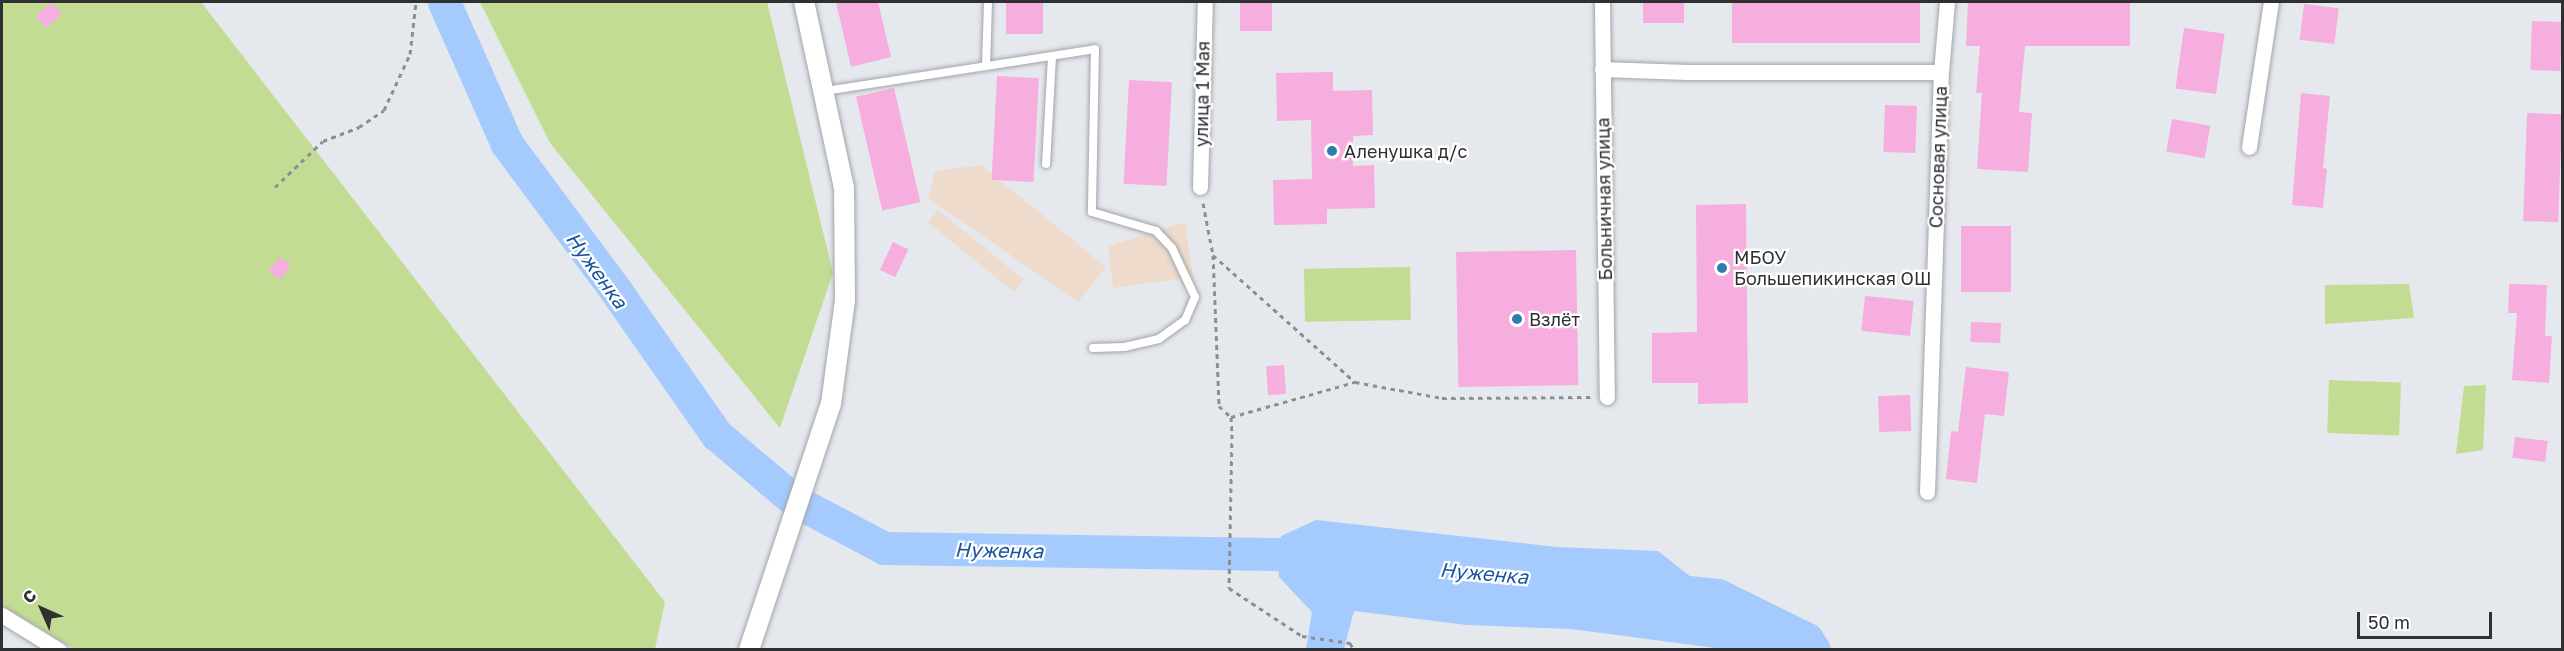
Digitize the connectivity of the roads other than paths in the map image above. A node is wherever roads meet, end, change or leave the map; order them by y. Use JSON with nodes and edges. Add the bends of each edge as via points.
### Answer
{"nodes":[{"id":1,"x":804,"y":2,"type":"edge"},
{"id":2,"x":988,"y":2,"type":"edge"},
{"id":3,"x":1205,"y":2,"type":"edge"},
{"id":4,"x":1602,"y":2,"type":"edge"},
{"id":5,"x":1947,"y":2,"type":"edge"},
{"id":6,"x":2271,"y":2,"type":"edge"},
{"id":7,"x":1052,"y":56,"type":"junction"},
{"id":8,"x":986,"y":66,"type":"junction"},
{"id":9,"x":1602,"y":69,"type":"junction"},
{"id":10,"x":1941,"y":72,"type":"junction"},
{"id":11,"x":823,"y":91,"type":"junction"},
{"id":12,"x":2249,"y":147,"type":"dead end"},
{"id":13,"x":1046,"y":164,"type":"dead end"},
{"id":14,"x":1200,"y":187,"type":"road end"},
{"id":15,"x":1094,"y":348,"type":"dead end"},
{"id":16,"x":1606,"y":397,"type":"road end"},
{"id":17,"x":1927,"y":492,"type":"dead end"},
{"id":18,"x":2,"y":615,"type":"edge"},
{"id":19,"x":59,"y":650,"type":"edge"},
{"id":20,"x":749,"y":650,"type":"edge"}],
"edges":[{"from":1,"to":11,"type":"street"},
{"from":2,"to":8,"type":"lane"},
{"from":3,"to":14,"type":"street","name":"улица 1 Мая"},
{"from":4,"to":9,"type":"street","name":"Больничная улица"},
{"from":5,"to":10,"type":"street","name":"Сосновая улица"},
{"from":6,"to":12,"type":"street"},
{"from":7,"to":8,"type":"lane"},
{"from":7,"to":13,"type":"lane"},
{"from":7,"to":15,"type":"lane","via":[[1095,50],[1092,212],[1156,231],[1172,248],[1195,297],[1185,320],[1160,339],[1125,347]]},
{"from":8,"to":11,"type":"lane"},
{"from":9,"to":10,"type":"street"},
{"from":9,"to":16,"type":"street","name":"Больничная улица"},
{"from":10,"to":17,"type":"street","name":"Сосновая улица"},
{"from":11,"to":20,"type":"street","via":[[844,188],[845,300],[831,404]]},
{"from":18,"to":19,"type":"street"}]}
